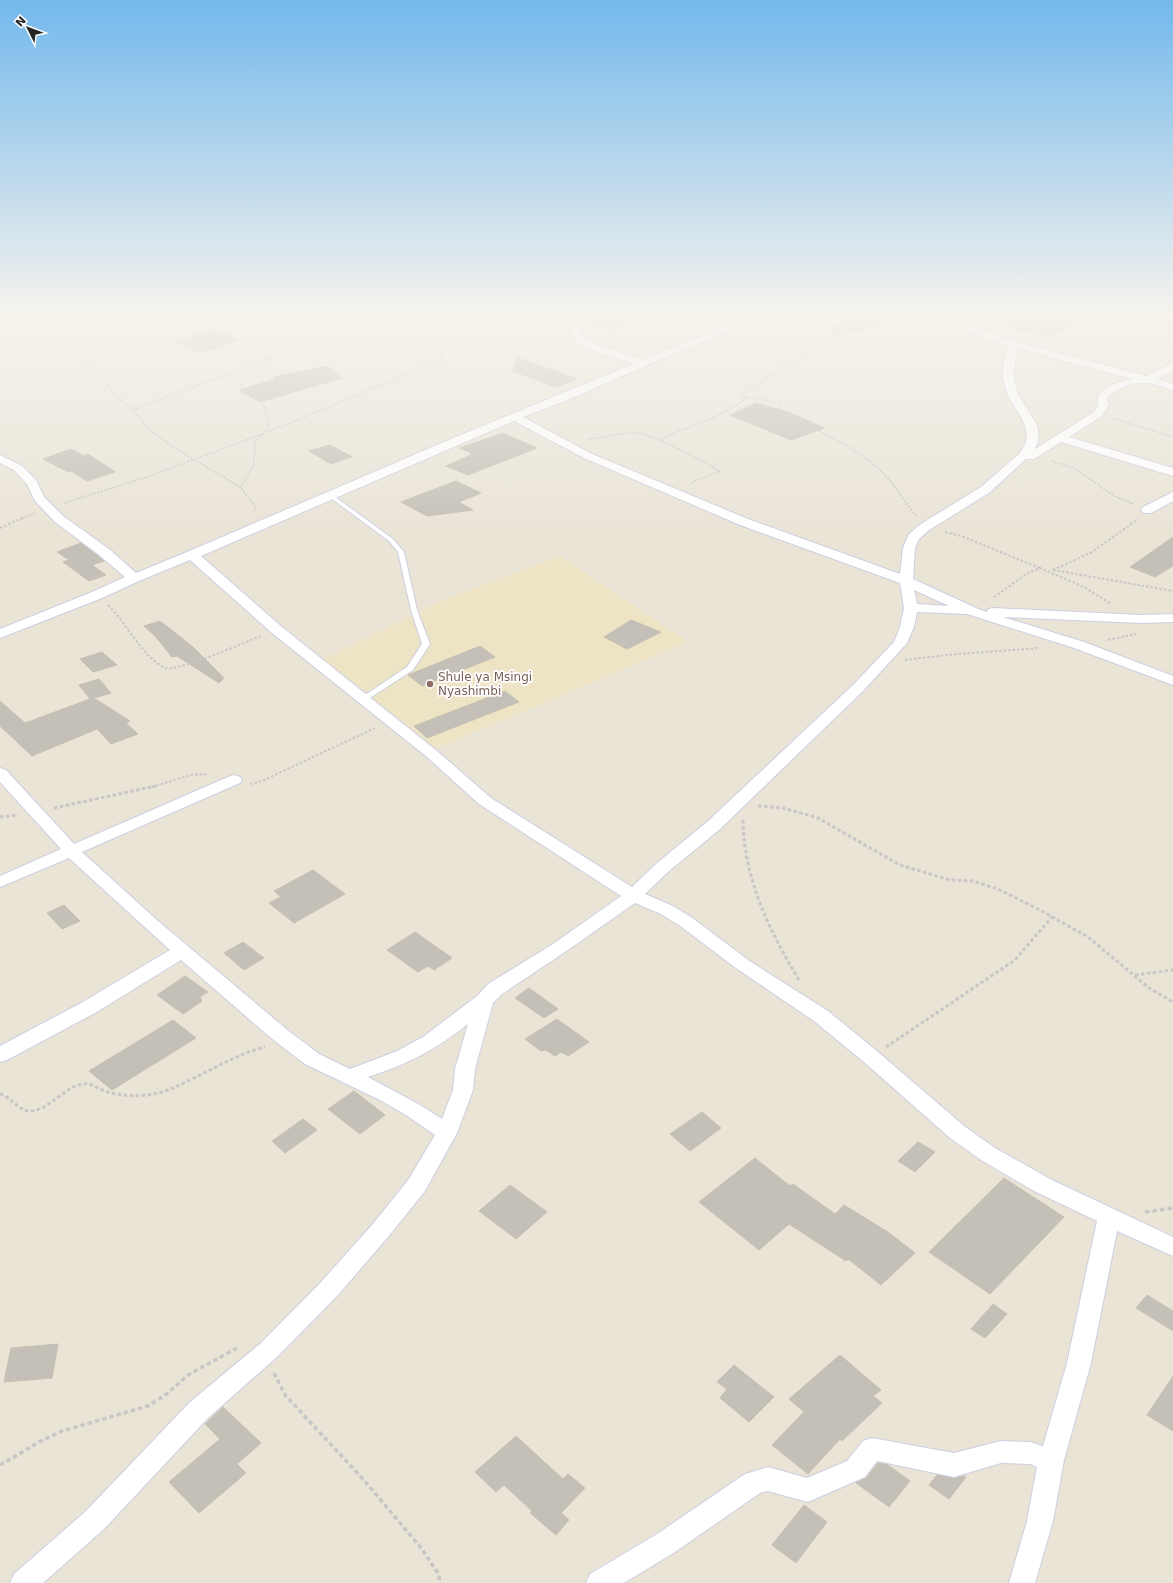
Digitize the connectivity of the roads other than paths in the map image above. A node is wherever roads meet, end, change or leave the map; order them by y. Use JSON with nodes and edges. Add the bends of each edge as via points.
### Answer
{"nodes":[{"id":1,"x":588,"y":386,"type":"edge"},
{"id":2,"x":1011,"y":386,"type":"edge"},
{"id":3,"x":1119,"y":386,"type":"edge"},
{"id":4,"x":514,"y":417,"type":"junction"},
{"id":5,"x":1059,"y":438,"type":"junction"},
{"id":6,"x":1030,"y":457,"type":"road end"},
{"id":7,"x":1,"y":460,"type":"edge"},
{"id":8,"x":1173,"y":472,"type":"edge"},
{"id":9,"x":330,"y":495,"type":"junction"},
{"id":10,"x":1173,"y":496,"type":"edge"},
{"id":11,"x":1147,"y":510,"type":"road end"},
{"id":12,"x":192,"y":555,"type":"junction"},
{"id":13,"x":134,"y":578,"type":"junction"},
{"id":14,"x":906,"y":581,"type":"junction"},
{"id":15,"x":911,"y":608,"type":"junction"},
{"id":16,"x":971,"y":611,"type":"junction"},
{"id":17,"x":1170,"y":624,"type":"edge"},
{"id":18,"x":0,"y":634,"type":"edge"},
{"id":19,"x":1173,"y":681,"type":"edge"},
{"id":20,"x":365,"y":699,"type":"junction"},
{"id":21,"x":0,"y":773,"type":"edge"},
{"id":22,"x":234,"y":780,"type":"dead end"},
{"id":23,"x":72,"y":852,"type":"junction"},
{"id":24,"x":0,"y":882,"type":"edge"},
{"id":25,"x":633,"y":896,"type":"junction"},
{"id":26,"x":182,"y":950,"type":"junction"},
{"id":27,"x":484,"y":1001,"type":"junction"},
{"id":28,"x":0,"y":1055,"type":"edge"},
{"id":29,"x":347,"y":1077,"type":"junction"},
{"id":30,"x":447,"y":1133,"type":"junction"},
{"id":31,"x":1109,"y":1218,"type":"junction"},
{"id":32,"x":1173,"y":1247,"type":"edge"},
{"id":33,"x":1051,"y":1460,"type":"junction"},
{"id":34,"x":23,"y":1583,"type":"edge"},
{"id":35,"x":599,"y":1583,"type":"edge"},
{"id":36,"x":1022,"y":1583,"type":"edge"}],
"edges":[{"from":1,"to":4,"type":"street"},
{"from":2,"to":14,"type":"street","via":[[1031,425],[1033,438],[1029,449],[985,490],[913,537],[909,548]]},
{"from":3,"to":5,"type":"street","via":[[1108,391],[1102,398],[1104,404],[1098,414]]},
{"from":4,"to":9,"type":"street"},
{"from":4,"to":14,"type":"street","via":[[588,456],[744,522]]},
{"from":5,"to":6,"type":"street"},
{"from":5,"to":8,"type":"street"},
{"from":7,"to":13,"type":"street","via":[[18,468],[32,483],[39,498],[59,519]]},
{"from":9,"to":12,"type":"street"},
{"from":9,"to":20,"type":"lane","via":[[391,540],[401,552],[414,610],[426,644],[410,668]]},
{"from":10,"to":11,"type":"street"},
{"from":12,"to":13,"type":"street"},
{"from":12,"to":20,"type":"street","via":[[277,630]]},
{"from":13,"to":18,"type":"street"},
{"from":14,"to":15,"type":"street"},
{"from":14,"to":16,"type":"street"},
{"from":15,"to":16,"type":"street"},
{"from":15,"to":25,"type":"street","via":[[900,643],[882,663],[744,800],[663,867]]},
{"from":16,"to":17,"type":"street","via":[[1141,619]]},
{"from":16,"to":19,"type":"street","via":[[1079,645]]},
{"from":20,"to":25,"type":"street","via":[[485,801]]},
{"from":21,"to":23,"type":"street"},
{"from":22,"to":23,"type":"street"},
{"from":23,"to":24,"type":"street"},
{"from":23,"to":26,"type":"street"},
{"from":25,"to":27,"type":"street","via":[[495,989]]},
{"from":25,"to":31,"type":"street","via":[[667,910],[685,921],[742,964],[821,1016],[957,1132],[988,1154],[1042,1185]]},
{"from":26,"to":28,"type":"street","via":[[88,1008]]},
{"from":26,"to":29,"type":"street","via":[[312,1059]]},
{"from":27,"to":29,"type":"street","via":[[421,1048],[399,1059]]},
{"from":27,"to":30,"type":"street","via":[[465,1069],[463,1090]]},
{"from":29,"to":30,"type":"street","via":[[385,1094]]},
{"from":30,"to":34,"type":"street","via":[[417,1185],[330,1288],[269,1350],[199,1410],[95,1520]]},
{"from":31,"to":32,"type":"street"},
{"from":31,"to":33,"type":"street","via":[[1079,1363]]},
{"from":33,"to":35,"type":"street","via":[[1030,1453],[1001,1452],[954,1465],[872,1449],[856,1469],[808,1490],[768,1479],[754,1482],[666,1543]]},
{"from":33,"to":36,"type":"street","via":[[1040,1521]]}]}
